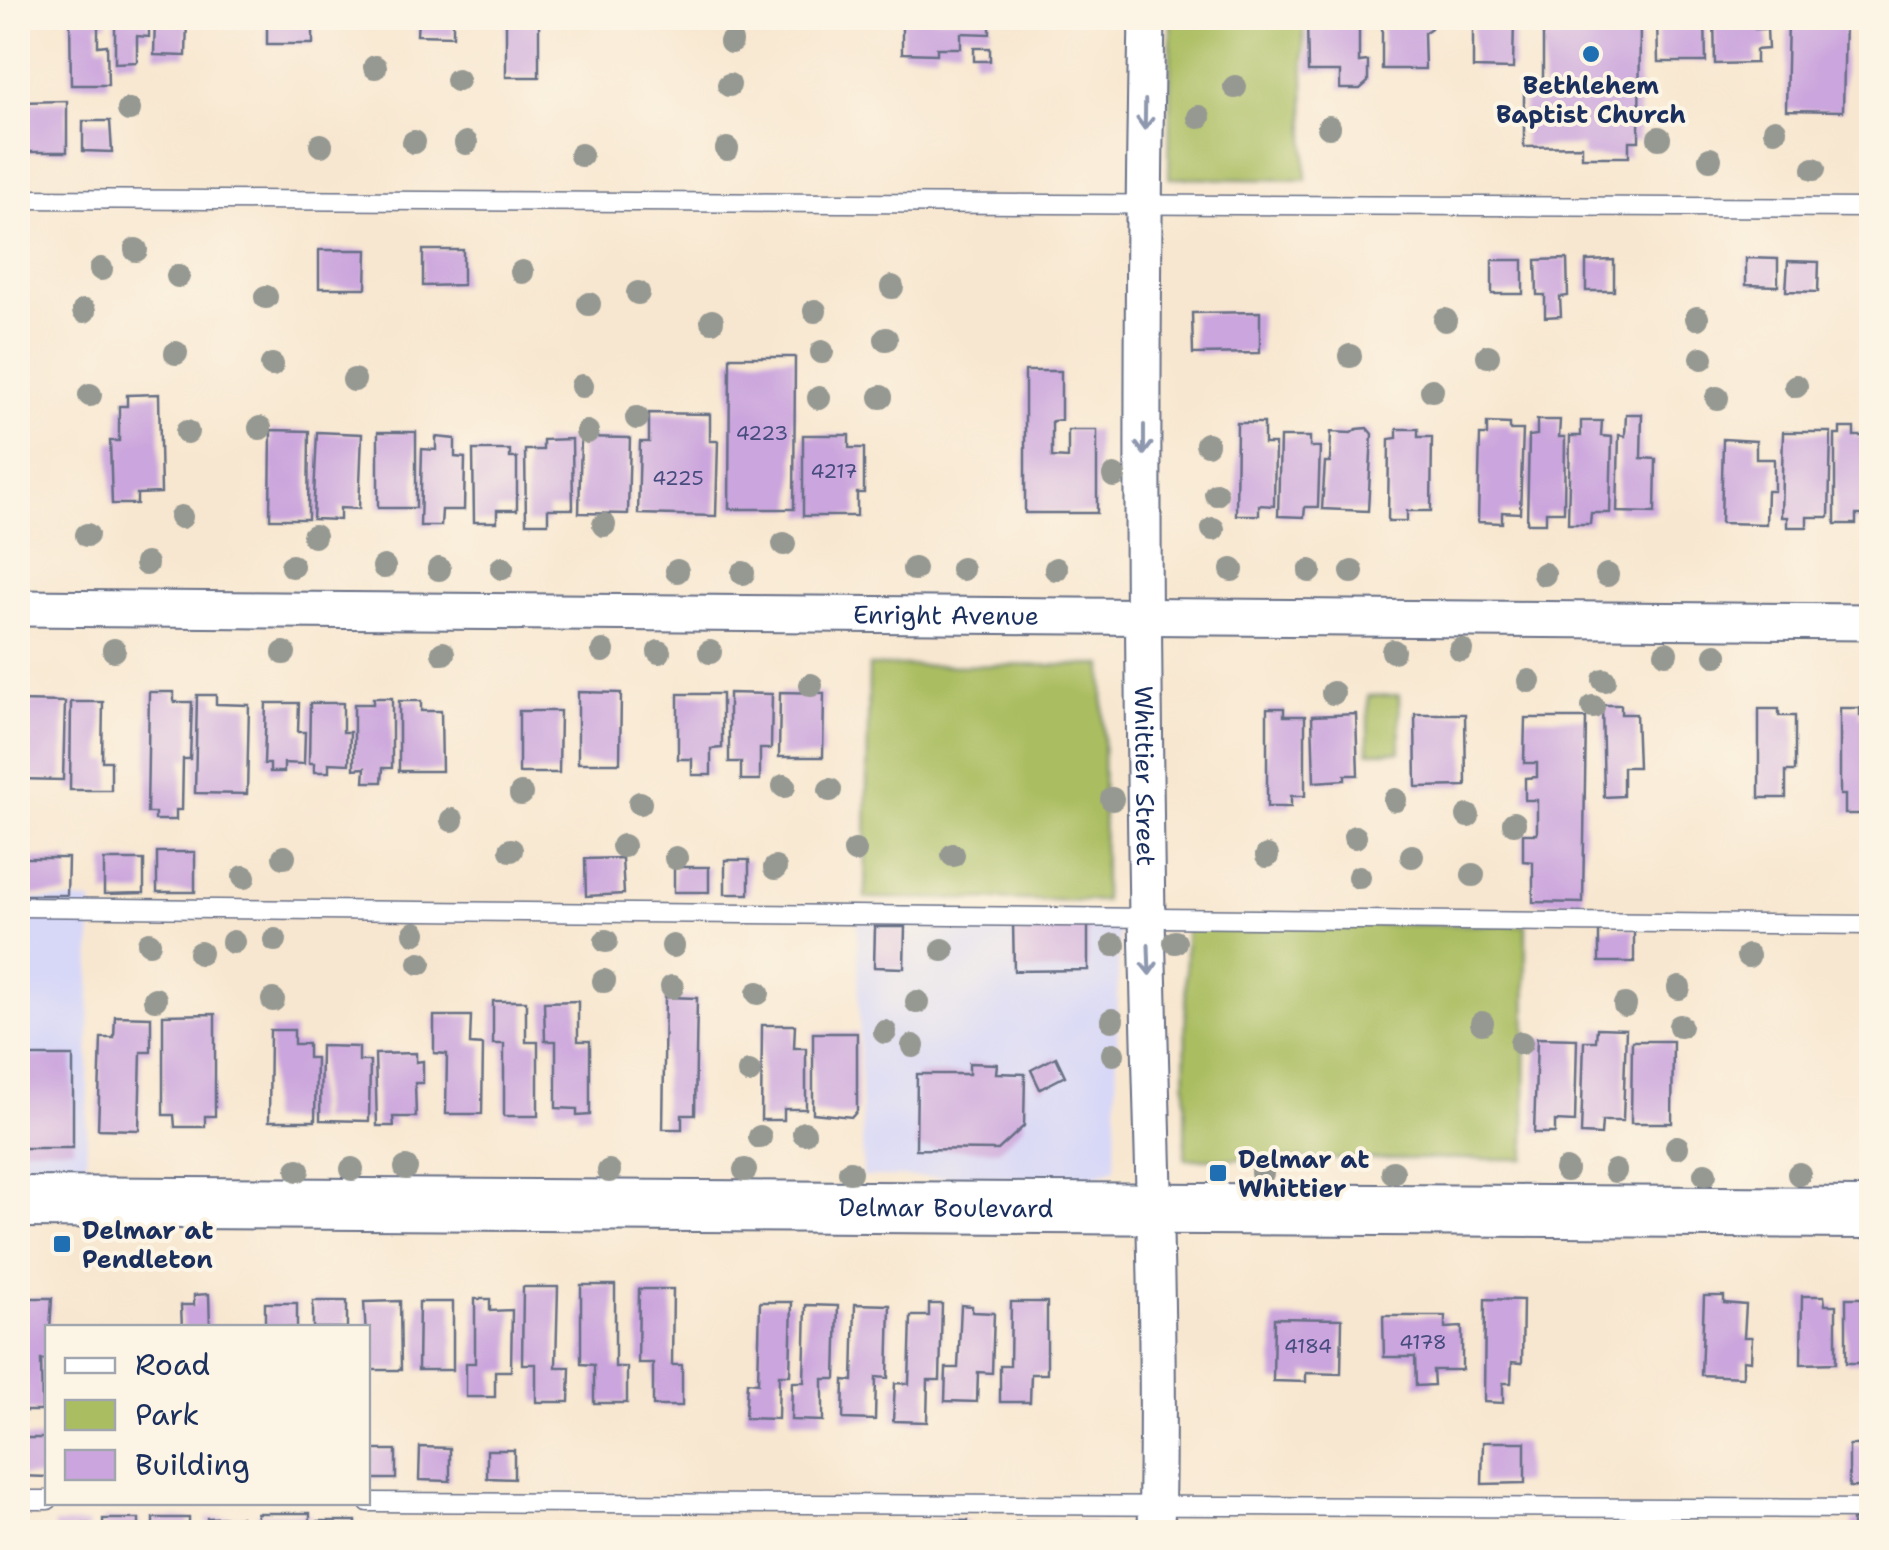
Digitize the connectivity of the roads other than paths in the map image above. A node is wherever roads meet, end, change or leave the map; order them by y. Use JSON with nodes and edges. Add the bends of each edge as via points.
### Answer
{"nodes":[{"id":1,"x":1147,"y":18,"type":"edge"},
{"id":2,"x":18,"y":200,"type":"edge"},
{"id":3,"x":1143,"y":207,"type":"junction"},
{"id":4,"x":1872,"y":208,"type":"edge"},
{"id":5,"x":18,"y":608,"type":"edge"},
{"id":6,"x":1144,"y":618,"type":"junction"},
{"id":7,"x":1872,"y":622,"type":"edge"},
{"id":8,"x":18,"y":907,"type":"edge"},
{"id":9,"x":1148,"y":917,"type":"junction"},
{"id":10,"x":1872,"y":925,"type":"edge"},
{"id":11,"x":18,"y":1202,"type":"edge"},
{"id":12,"x":1156,"y":1208,"type":"junction"},
{"id":13,"x":1872,"y":1213,"type":"edge"},
{"id":14,"x":18,"y":1500,"type":"edge"},
{"id":15,"x":45,"y":1500,"type":"edge"},
{"id":16,"x":370,"y":1502,"type":"edge"},
{"id":17,"x":1872,"y":1509,"type":"edge"},
{"id":18,"x":1157,"y":1519,"type":"edge"}],
"edges":[{"from":1,"to":3,"type":"street","name":"Whittier Street","one_way":true},
{"from":2,"to":3,"type":"lane"},
{"from":3,"to":4,"type":"lane"},
{"from":3,"to":6,"type":"street","name":"Whittier Street","one_way":true},
{"from":5,"to":6,"type":"street","name":"Enright Avenue"},
{"from":6,"to":7,"type":"street","name":"Enright Avenue"},
{"from":6,"to":9,"type":"street","name":"Whittier Street"},
{"from":8,"to":9,"type":"lane"},
{"from":9,"to":10,"type":"lane"},
{"from":9,"to":12,"type":"street","name":"Whittier Street","one_way":true},
{"from":11,"to":12,"type":"main road","name":"Delmar Boulevard"},
{"from":12,"to":13,"type":"main road","name":"Delmar Boulevard"},
{"from":12,"to":18,"type":"street","name":"Whittier Street"},
{"from":14,"to":15,"type":"lane"},
{"from":16,"to":18,"type":"lane"},
{"from":17,"to":18,"type":"lane"}]}
